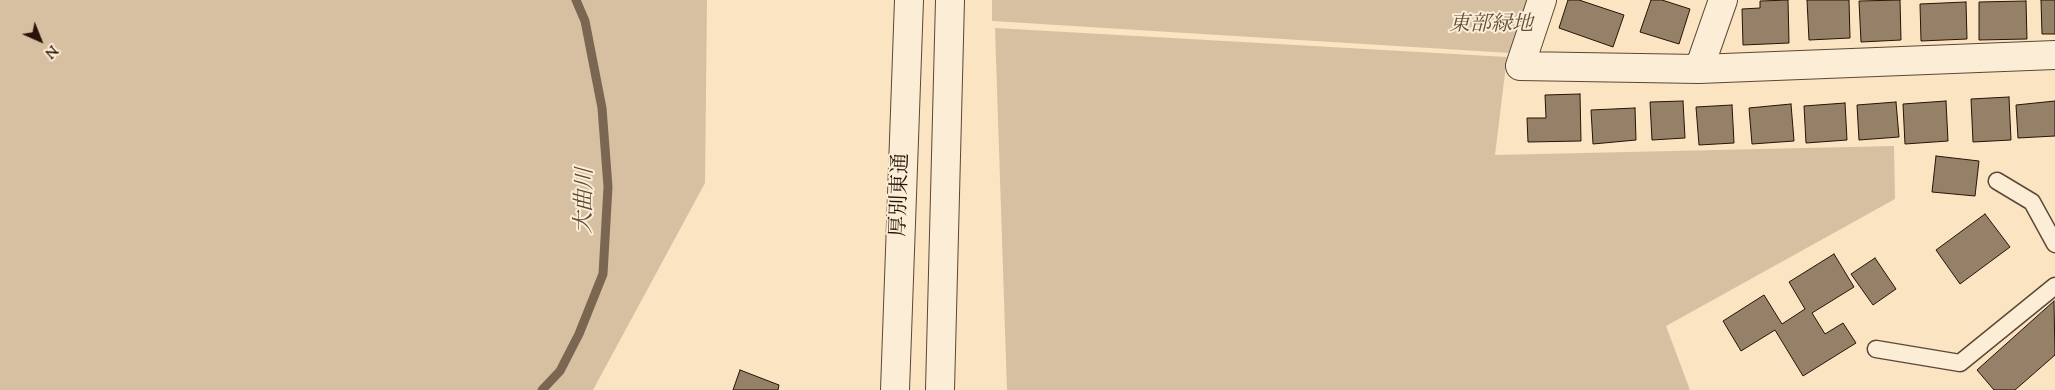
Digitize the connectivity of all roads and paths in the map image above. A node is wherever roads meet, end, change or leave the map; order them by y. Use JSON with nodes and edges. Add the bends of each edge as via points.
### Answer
{"nodes":[{"id":1,"x":909,"y":0,"type":"edge"},
{"id":2,"x":950,"y":0,"type":"edge"},
{"id":3,"x":1542,"y":0,"type":"edge"},
{"id":4,"x":1723,"y":0,"type":"edge"},
{"id":5,"x":2055,"y":55,"type":"edge"},
{"id":6,"x":1700,"y":69,"type":"junction"},
{"id":7,"x":1997,"y":181,"type":"dead end"},
{"id":8,"x":2055,"y":244,"type":"edge"},
{"id":9,"x":2055,"y":286,"type":"edge"},
{"id":10,"x":1876,"y":349,"type":"dead end"},
{"id":11,"x":895,"y":390,"type":"edge"},
{"id":12,"x":940,"y":390,"type":"edge"}],
"edges":[{"from":1,"to":11,"type":"street","name":"厚別東通"},
{"from":2,"to":12,"type":"street","name":"厚別東通"},
{"from":3,"to":6,"type":"street","via":[[1520,66]]},
{"from":4,"to":6,"type":"street"},
{"from":5,"to":6,"type":"street"},
{"from":7,"to":8,"type":"lane","via":[[2032,202]]},
{"from":9,"to":10,"type":"lane","via":[[1960,363]]}]}
